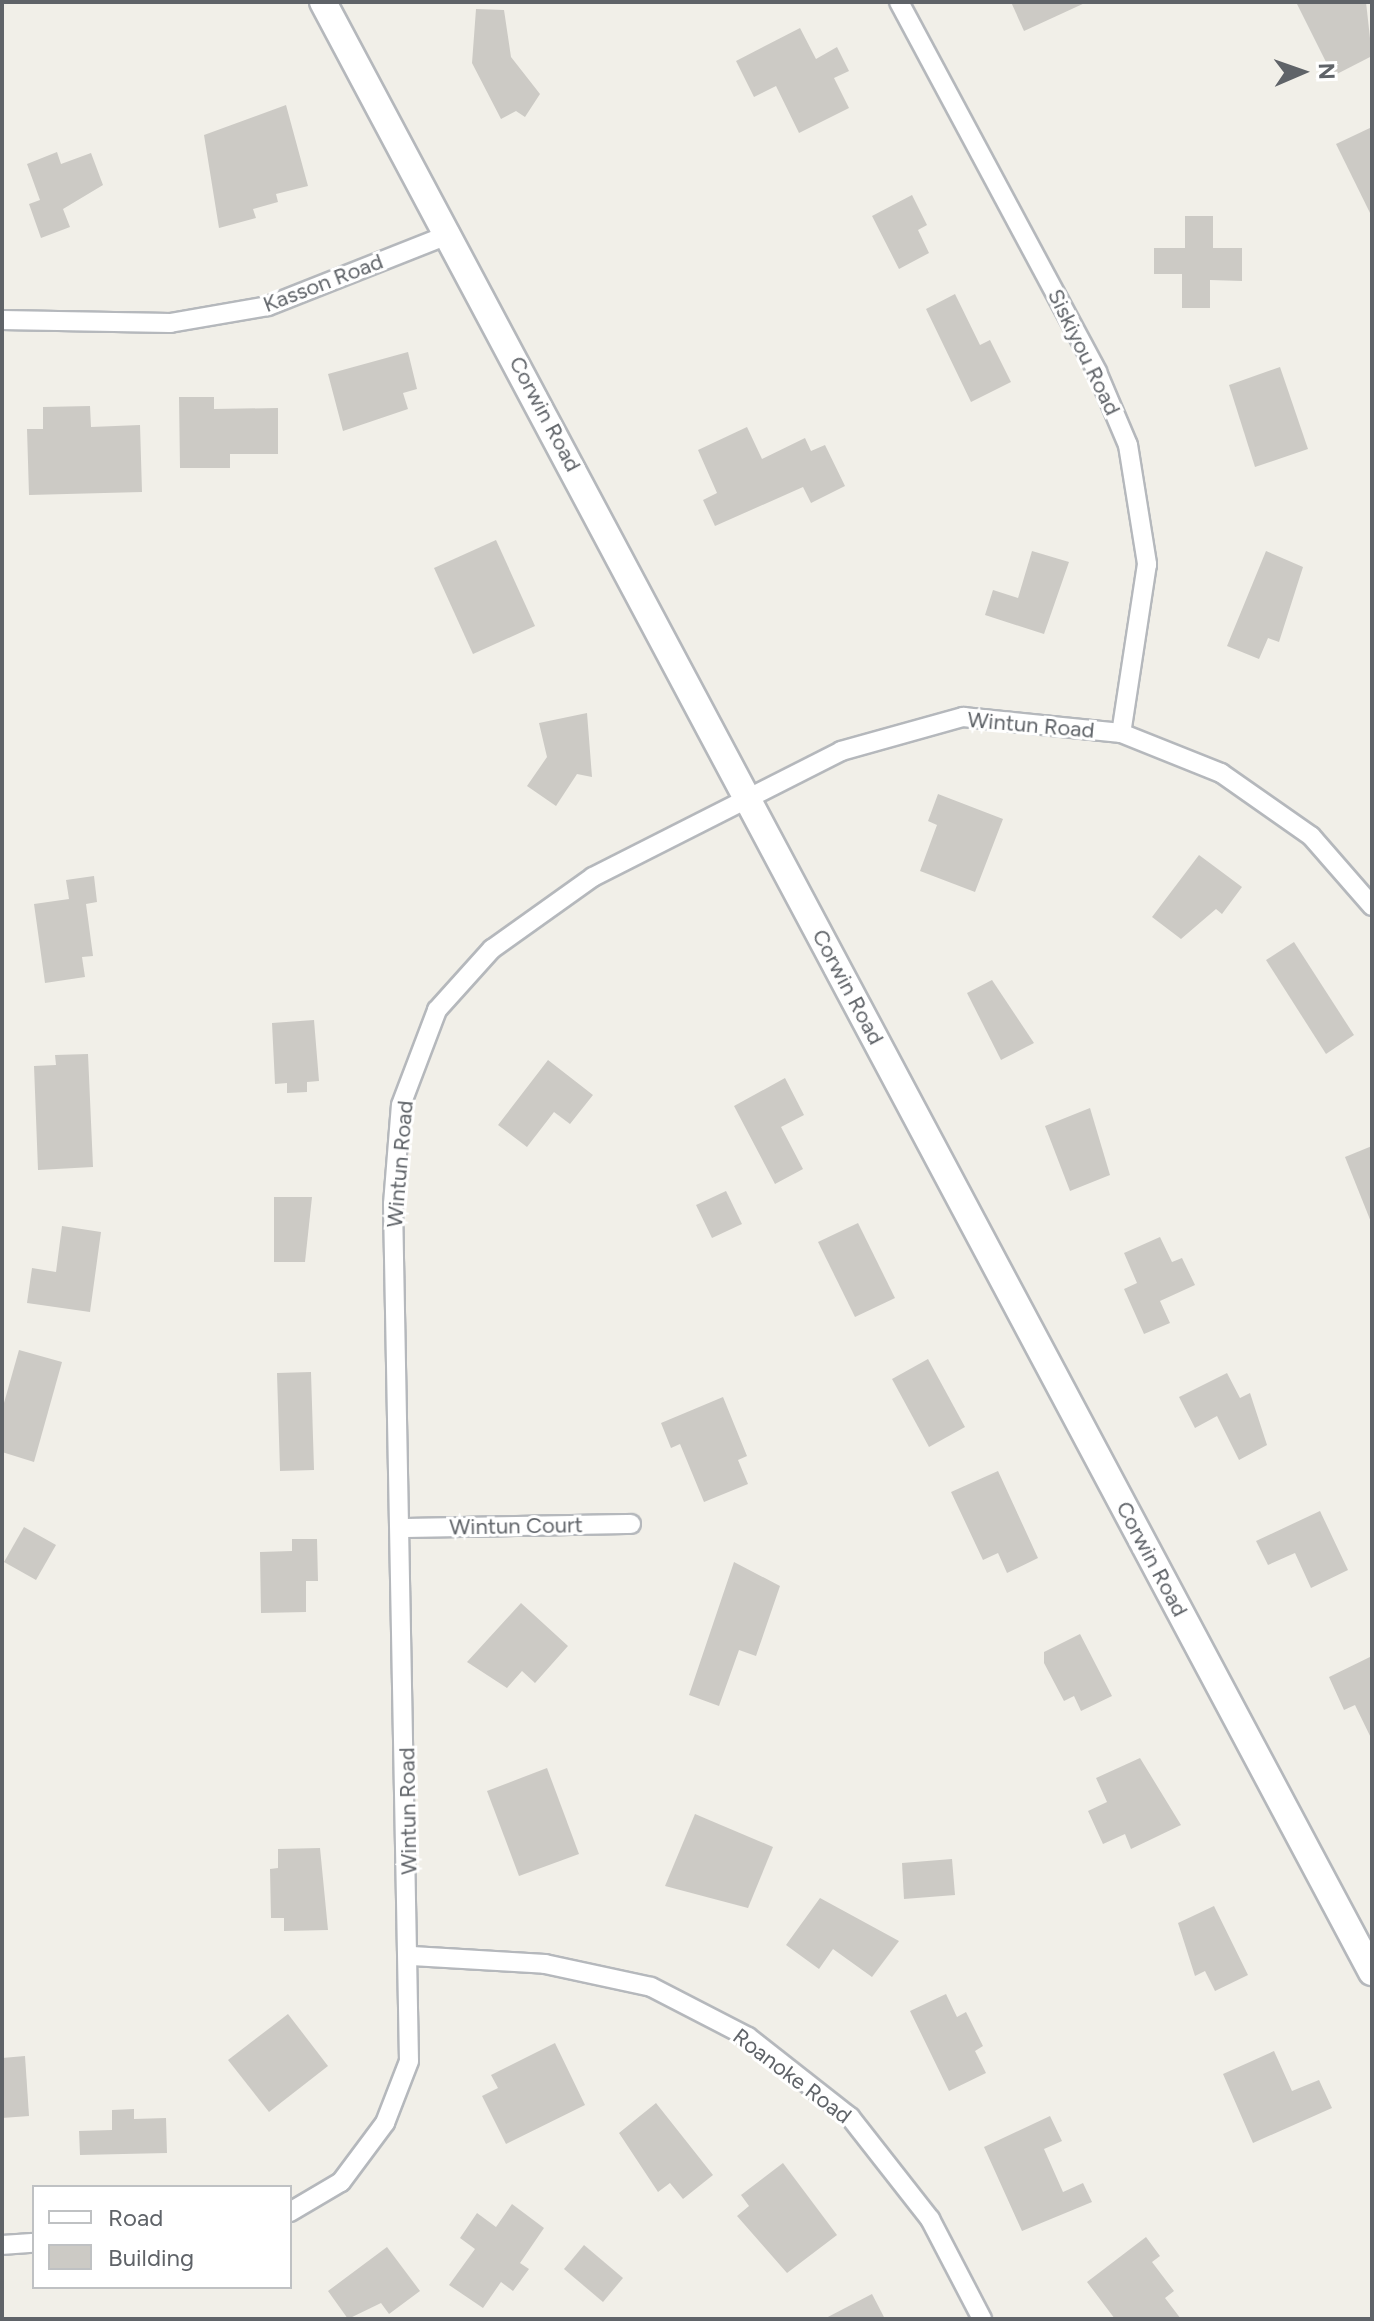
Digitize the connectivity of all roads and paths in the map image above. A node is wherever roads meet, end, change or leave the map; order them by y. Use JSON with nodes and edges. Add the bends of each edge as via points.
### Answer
{"nodes":[{"id":1,"x":323,"y":2,"type":"edge"},
{"id":2,"x":899,"y":2,"type":"edge"},
{"id":3,"x":450,"y":234,"type":"junction"},
{"id":4,"x":2,"y":320,"type":"edge"},
{"id":5,"x":1121,"y":733,"type":"junction"},
{"id":6,"x":748,"y":796,"type":"junction"},
{"id":7,"x":1372,"y":906,"type":"edge"},
{"id":8,"x":631,"y":1524,"type":"dead end"},
{"id":9,"x":401,"y":1528,"type":"junction"},
{"id":10,"x":412,"y":1956,"type":"junction"},
{"id":11,"x":1372,"y":1972,"type":"edge"},
{"id":12,"x":292,"y":2211,"type":"edge"},
{"id":13,"x":32,"y":2243,"type":"edge"},
{"id":14,"x":2,"y":2245,"type":"edge"},
{"id":15,"x":982,"y":2319,"type":"edge"}],
"edges":[{"from":1,"to":3,"type":"main road","name":"Corwin Road"},
{"from":2,"to":5,"type":"street","name":"Siskiyou Road","via":[[1128,445],[1147,564]]},
{"from":3,"to":4,"type":"street","name":"Kasson Road","via":[[268,306],[170,323]]},
{"from":3,"to":6,"type":"main road","name":"Corwin Road"},
{"from":5,"to":6,"type":"street","name":"Wintun Road","via":[[963,717],[880,735]]},
{"from":5,"to":7,"type":"street","name":"Wintun Road","via":[[1221,773],[1311,836]]},
{"from":6,"to":9,"type":"street","name":"Wintun Road","via":[[593,877],[492,949],[437,1010],[401,1105],[393,1204]]},
{"from":6,"to":11,"type":"main road","name":"Corwin Road"},
{"from":8,"to":9,"type":"street","name":"Wintun Court"},
{"from":9,"to":10,"type":"street","name":"Wintun Road"},
{"from":10,"to":12,"type":"street","name":"Wintun Road","via":[[409,2061],[385,2123],[341,2182]]},
{"from":10,"to":15,"type":"street","name":"Roanoke Road","via":[[545,1964],[651,1987],[748,2037],[850,2117],[930,2219]]},
{"from":13,"to":14,"type":"street"}]}
